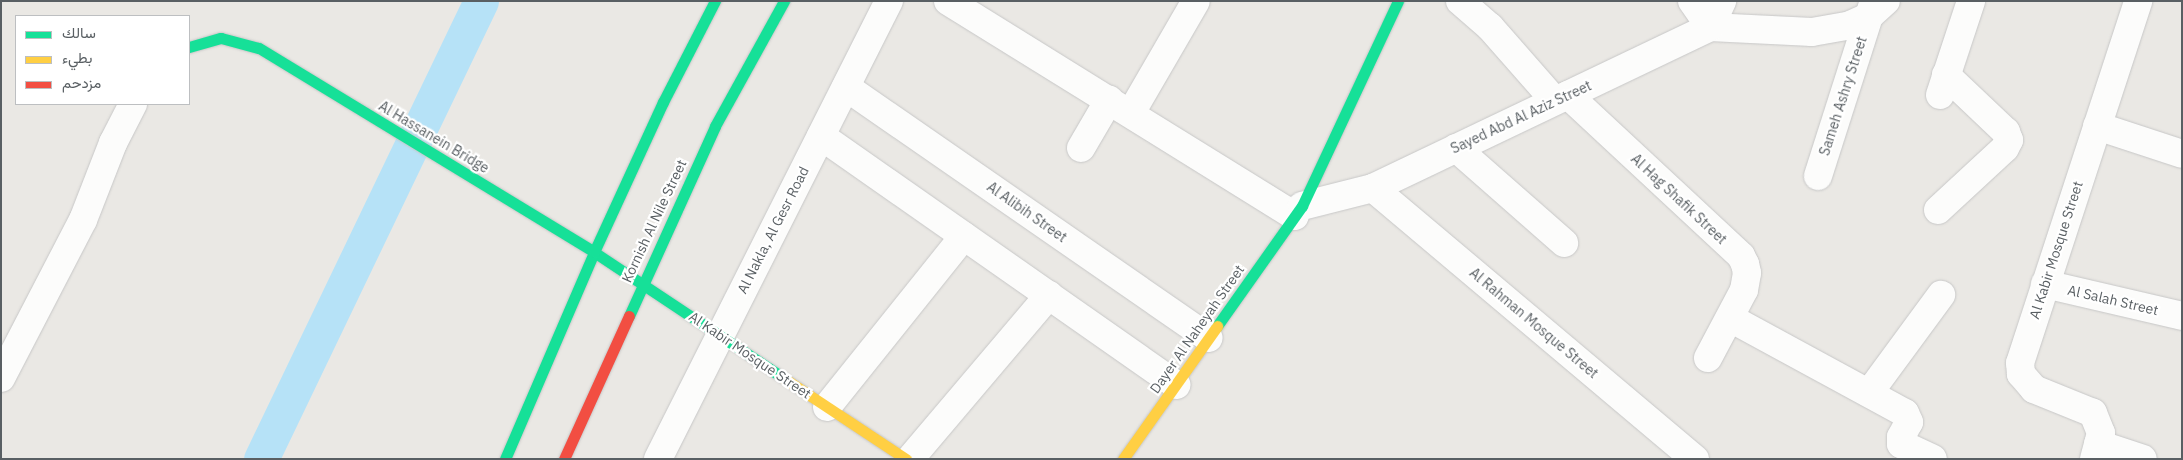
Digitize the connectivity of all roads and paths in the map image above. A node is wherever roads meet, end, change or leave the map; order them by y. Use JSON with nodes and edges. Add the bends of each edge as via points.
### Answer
{"nodes":[{"id":1,"x":714,"y":1,"type":"edge"},
{"id":2,"x":784,"y":1,"type":"edge"},
{"id":3,"x":889,"y":1,"type":"edge"},
{"id":4,"x":948,"y":1,"type":"edge"},
{"id":5,"x":1196,"y":1,"type":"edge"},
{"id":6,"x":1398,"y":1,"type":"edge"},
{"id":7,"x":1460,"y":1,"type":"edge"},
{"id":8,"x":1692,"y":1,"type":"edge"},
{"id":9,"x":1722,"y":1,"type":"edge"},
{"id":10,"x":1971,"y":1,"type":"edge"},
{"id":11,"x":2138,"y":1,"type":"edge"},
{"id":12,"x":1876,"y":6,"type":"edge"},
{"id":13,"x":1710,"y":27,"type":"junction"},
{"id":14,"x":190,"y":47,"type":"edge"},
{"id":15,"x":846,"y":87,"type":"junction"},
{"id":16,"x":1561,"y":98,"type":"junction"},
{"id":17,"x":132,"y":105,"type":"edge"},
{"id":18,"x":1120,"y":106,"type":"junction"},
{"id":19,"x":2097,"y":126,"type":"junction"},
{"id":20,"x":821,"y":136,"type":"junction"},
{"id":21,"x":1080,"y":148,"type":"dead end"},
{"id":22,"x":1456,"y":148,"type":"junction"},
{"id":23,"x":2182,"y":154,"type":"edge"},
{"id":24,"x":1818,"y":176,"type":"dead end"},
{"id":25,"x":1373,"y":188,"type":"junction"},
{"id":26,"x":1938,"y":210,"type":"dead end"},
{"id":27,"x":1298,"y":211,"type":"junction"},
{"id":28,"x":964,"y":236,"type":"junction"},
{"id":29,"x":1564,"y":243,"type":"dead end"},
{"id":30,"x":594,"y":252,"type":"junction"},
{"id":31,"x":641,"y":284,"type":"junction"},
{"id":32,"x":2045,"y":284,"type":"junction"},
{"id":33,"x":1049,"y":295,"type":"junction"},
{"id":34,"x":1941,"y":295,"type":"dead end"},
{"id":35,"x":2182,"y":316,"type":"edge"},
{"id":36,"x":1730,"y":318,"type":"junction"},
{"id":37,"x":720,"y":336,"type":"junction"},
{"id":38,"x":1208,"y":338,"type":"junction"},
{"id":39,"x":1708,"y":358,"type":"dead end"},
{"id":40,"x":1,"y":378,"type":"edge"},
{"id":41,"x":1176,"y":385,"type":"junction"},
{"id":42,"x":1869,"y":393,"type":"junction"},
{"id":43,"x":827,"y":407,"type":"junction"},
{"id":44,"x":2096,"y":451,"type":"edge"},
{"id":45,"x":505,"y":459,"type":"edge"},
{"id":46,"x":564,"y":459,"type":"edge"},
{"id":47,"x":658,"y":459,"type":"edge"},
{"id":48,"x":906,"y":459,"type":"edge"},
{"id":49,"x":910,"y":459,"type":"edge"},
{"id":50,"x":1124,"y":459,"type":"edge"},
{"id":51,"x":1696,"y":459,"type":"edge"},
{"id":52,"x":1933,"y":459,"type":"edge"},
{"id":53,"x":2143,"y":459,"type":"edge"}],
"edges":[{"from":1,"to":30,"type":"street"},
{"from":2,"to":31,"type":"street","name":"Kornish Al Nile Street","via":[[715,126]]},
{"from":3,"to":15,"type":"street","name":"Al Nakla, Al Gesr Road"},
{"from":4,"to":18,"type":"street"},
{"from":5,"to":18,"type":"street"},
{"from":6,"to":27,"type":"street","name":"Dayer Al Naheyah Street"},
{"from":7,"to":16,"type":"street","name":"Al Hag Shafik Street"},
{"from":8,"to":13,"type":"street"},
{"from":9,"to":13,"type":"street"},
{"from":10,"to":26,"type":"street","via":[[1943,85],[2006,132],[2009,140],[2005,148]]},
{"from":11,"to":19,"type":"street","name":"Al Kabir Mosque Street"},
{"from":12,"to":13,"type":"street","via":[[1841,28],[1812,32]]},
{"from":12,"to":24,"type":"street","name":"Sameh Ashry Street"},
{"from":13,"to":16,"type":"street","name":"Sayed Abd Al Aziz Street"},
{"from":14,"to":30,"type":"street","name":"Al Hassanein Bridge","via":[[221,38],[259,48]]},
{"from":15,"to":20,"type":"street","name":"Al Nakla, Al Gesr Road"},
{"from":15,"to":38,"type":"street","name":"Al Alibih Street"},
{"from":16,"to":22,"type":"street","name":"Sayed Abd Al Aziz Street"},
{"from":16,"to":36,"type":"street","name":"Al Hag Shafik Street","via":[[1741,256],[1747,281]]},
{"from":17,"to":40,"type":"street","via":[[113,142],[83,220]]},
{"from":18,"to":21,"type":"street"},
{"from":18,"to":27,"type":"street"},
{"from":19,"to":23,"type":"street"},
{"from":19,"to":32,"type":"street","name":"Al Kabir Mosque Street"},
{"from":20,"to":28,"type":"street"},
{"from":20,"to":37,"type":"street","name":"Al Nakla, Al Gesr Road"},
{"from":22,"to":25,"type":"street","name":"Sayed Abd Al Aziz Street"},
{"from":22,"to":29,"type":"street"},
{"from":25,"to":27,"type":"street","name":"Sayed Abd Al Aziz Street"},
{"from":25,"to":51,"type":"street","name":"Al Rahman Mosque Street"},
{"from":27,"to":38,"type":"street","name":"Dayer Al Naheyah Street"},
{"from":28,"to":33,"type":"street"},
{"from":28,"to":43,"type":"street"},
{"from":30,"to":31,"type":"street","name":"Al Kabir Mosque Street"},
{"from":30,"to":45,"type":"street"},
{"from":31,"to":37,"type":"street","name":"Al Kabir Mosque Street"},
{"from":31,"to":46,"type":"street","name":"Kornish Al Nile Street"},
{"from":32,"to":35,"type":"street","name":"Al Salah Street"},
{"from":32,"to":44,"type":"street","name":"Al Kabir Mosque Street","via":[[2022,354],[2022,374],[2034,389],[2093,413],[2101,433]]},
{"from":33,"to":41,"type":"street"},
{"from":33,"to":49,"type":"street"},
{"from":34,"to":42,"type":"street"},
{"from":36,"to":39,"type":"street","name":"Al Hag Shafik Street"},
{"from":36,"to":42,"type":"street"},
{"from":37,"to":43,"type":"street","name":"Al Kabir Mosque Street"},
{"from":37,"to":47,"type":"street","name":"Al Nakla, Al Gesr Road"},
{"from":38,"to":41,"type":"street","name":"Dayer Al Naheyah Street"},
{"from":41,"to":50,"type":"street","name":"Dayer Al Naheyah Street"},
{"from":42,"to":52,"type":"street","via":[[1908,415],[1909,422],[1900,440],[1904,446]]},
{"from":43,"to":48,"type":"street","name":"Al Kabir Mosque Street"},
{"from":44,"to":53,"type":"street"}]}
